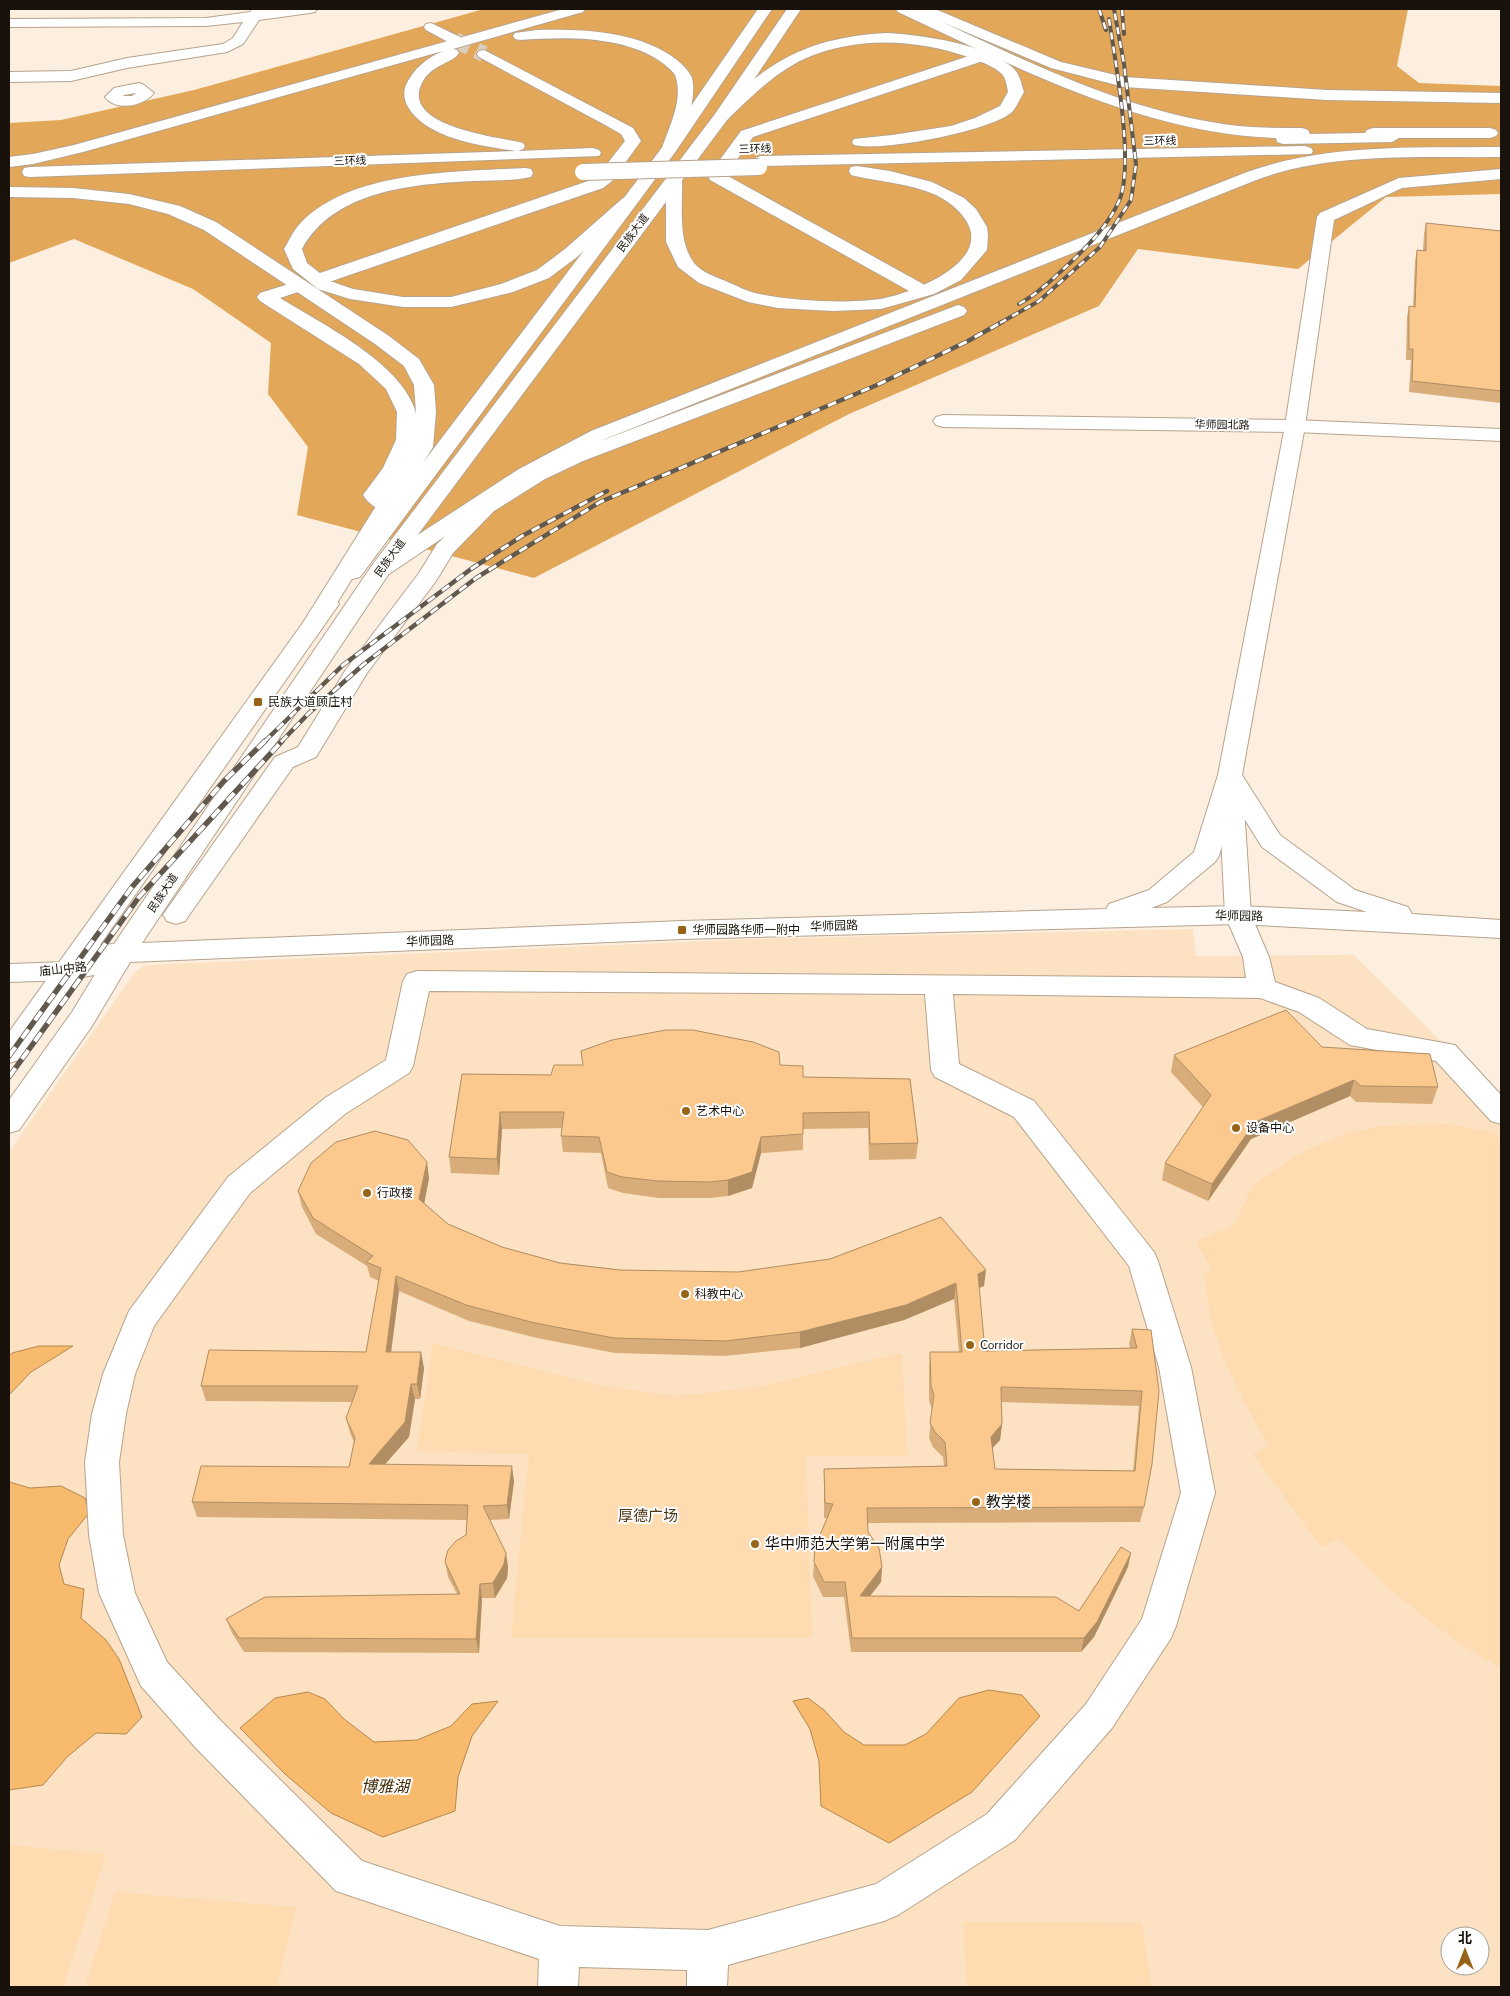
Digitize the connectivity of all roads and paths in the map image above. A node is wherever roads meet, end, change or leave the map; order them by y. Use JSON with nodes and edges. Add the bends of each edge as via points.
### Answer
{"nodes":[{"id":1,"x":310,"y":9,"type":"edge"},
{"id":2,"x":578,"y":9,"type":"edge"},
{"id":3,"x":765,"y":9,"type":"edge"},
{"id":4,"x":794,"y":9,"type":"edge"},
{"id":5,"x":903,"y":9,"type":"edge"},
{"id":6,"x":923,"y":9,"type":"edge"},
{"id":7,"x":256,"y":12,"type":"edge"},
{"id":8,"x":9,"y":23,"type":"edge"},
{"id":9,"x":431,"y":27,"type":"dead end"},
{"id":10,"x":455,"y":40,"type":"tunnel mouth"},
{"id":11,"x":484,"y":54,"type":"tunnel mouth"},
{"id":12,"x":978,"y":58,"type":"dead end"},
{"id":13,"x":94,"y":70,"type":"junction"},
{"id":14,"x":9,"y":77,"type":"edge"},
{"id":15,"x":118,"y":90,"type":"dead end"},
{"id":16,"x":1501,"y":98,"type":"edge"},
{"id":17,"x":720,"y":117,"type":"junction"},
{"id":18,"x":1501,"y":134,"type":"edge"},
{"id":19,"x":844,"y":143,"type":"dead end"},
{"id":20,"x":824,"y":144,"type":"dead end"},
{"id":21,"x":1501,"y":147,"type":"edge"},
{"id":22,"x":654,"y":150,"type":"junction"},
{"id":23,"x":1501,"y":152,"type":"edge"},
{"id":24,"x":1414,"y":153,"type":"junction"},
{"id":25,"x":762,"y":159,"type":"junction"},
{"id":26,"x":9,"y":162,"type":"edge"},
{"id":27,"x":588,"y":163,"type":"junction"},
{"id":28,"x":786,"y":166,"type":"junction"},
{"id":29,"x":564,"y":172,"type":"dead end"},
{"id":30,"x":9,"y":173,"type":"edge"},
{"id":31,"x":525,"y":173,"type":"junction"},
{"id":32,"x":544,"y":173,"type":"dead end"},
{"id":33,"x":1501,"y":174,"type":"edge"},
{"id":34,"x":674,"y":178,"type":"junction"},
{"id":35,"x":355,"y":179,"type":"dead end"},
{"id":36,"x":9,"y":185,"type":"edge"},
{"id":37,"x":140,"y":186,"type":"dead end"},
{"id":38,"x":9,"y":192,"type":"edge"},
{"id":39,"x":629,"y":202,"type":"junction"},
{"id":40,"x":326,"y":276,"type":"dead end"},
{"id":41,"x":292,"y":288,"type":"dead end"},
{"id":42,"x":917,"y":288,"type":"dead end"},
{"id":43,"x":945,"y":305,"type":"dead end"},
{"id":44,"x":943,"y":420,"type":"dead end"},
{"id":45,"x":1295,"y":426,"type":"junction"},
{"id":46,"x":1501,"y":435,"type":"edge"},
{"id":47,"x":387,"y":505,"type":"junction"},
{"id":48,"x":381,"y":569,"type":"junction"},
{"id":49,"x":310,"y":629,"type":"junction"},
{"id":50,"x":1230,"y":775,"type":"junction"},
{"id":51,"x":176,"y":915,"type":"dead end"},
{"id":52,"x":1238,"y":915,"type":"junction"},
{"id":53,"x":1096,"y":918,"type":"junction"},
{"id":54,"x":1434,"y":924,"type":"junction"},
{"id":55,"x":1501,"y":929,"type":"edge"},
{"id":56,"x":9,"y":958,"type":"edge"},
{"id":57,"x":118,"y":958,"type":"junction"},
{"id":58,"x":72,"y":963,"type":"junction"},
{"id":59,"x":9,"y":973,"type":"edge"},
{"id":60,"x":938,"y":984,"type":"junction"},
{"id":61,"x":1262,"y":988,"type":"junction"},
{"id":62,"x":9,"y":1053,"type":"edge"},
{"id":63,"x":1501,"y":1114,"type":"edge"},
{"id":64,"x":9,"y":1122,"type":"edge"},
{"id":65,"x":560,"y":1946,"type":"junction"},
{"id":66,"x":708,"y":1969,"type":"edge"},
{"id":67,"x":558,"y":1987,"type":"edge"}],
"edges":[{"from":1,"to":7,"type":"main road"},
{"from":2,"to":26,"type":"main road","via":[[77,149],[33,160]]},
{"from":3,"to":22,"type":"main road","name":"民族大道"},
{"from":4,"to":17,"type":"main road","name":"民族大道"},
{"from":5,"to":18,"type":"main road","via":[[1104,96],[1201,126],[1284,133]]},
{"from":6,"to":16,"type":"main road","via":[[1008,48],[1056,65],[1124,82],[1327,95]]},
{"from":7,"to":8,"type":"main road","via":[[206,22]]},
{"from":7,"to":13,"type":"main road","via":[[238,41],[227,48]]},
{"from":9,"to":10,"type":"main road"},
{"from":11,"to":40,"type":"main road","via":[[612,123],[627,132],[633,141],[597,184]]},
{"from":12,"to":42,"type":"main road","via":[[747,134],[716,176]]},
{"from":13,"to":14,"type":"main road","via":[[71,76]]},
{"from":13,"to":15,"type":"main road"},
{"from":17,"to":19,"type":"main road","via":[[775,69],[812,51],[849,41],[918,39],[953,45],[988,58],[1010,73],[1016,92],[1006,109],[981,121],[954,130],[892,140]]},
{"from":17,"to":34,"type":"main road","name":"民族大道"},
{"from":18,"to":25,"type":"main road","name":"三环线"},
{"from":20,"to":25,"type":"main road"},
{"from":21,"to":25,"type":"main road","name":"三环线"},
{"from":22,"to":25,"type":"main road","name":"三环线"},
{"from":22,"to":27,"type":"main road","name":"三环线"},
{"from":22,"to":27,"type":"main road","via":[[686,94],[683,75],[666,57],[624,41],[580,35],[495,39],[440,58],[423,68],[411,87],[412,100],[424,117],[442,129]]},
{"from":22,"to":39,"type":"main road","name":"民族大道"},
{"from":23,"to":24,"type":"main road"},
{"from":24,"to":28,"type":"main road"},
{"from":24,"to":48,"type":"main road","via":[[1315,162],[1264,172],[598,435],[526,473]]},
{"from":25,"to":27,"type":"main road","bridge":true},
{"from":25,"to":28,"type":"main road"},
{"from":27,"to":29,"type":"main road"},
{"from":27,"to":30,"type":"main road","name":"三环线"},
{"from":27,"to":36,"type":"main road","name":"三环线"},
{"from":28,"to":34,"type":"main road","via":[[875,174],[915,182],[953,198],[969,212],[979,229],[978,250],[955,276],[928,290],[881,304],[833,306],[778,303],[748,297],[687,267],[675,242]]},
{"from":31,"to":32,"type":"main road"},
{"from":31,"to":35,"type":"main road"},
{"from":31,"to":39,"type":"main road","via":[[396,185],[351,196],[324,212],[304,230],[293,249],[299,265],[324,285],[350,294],[403,302],[451,302],[507,288],[543,274]]},
{"from":33,"to":45,"type":"main road","via":[[1399,183],[1326,217]]},
{"from":34,"to":48,"type":"main road","name":"民族大道"},
{"from":37,"to":38,"type":"main road"},
{"from":38,"to":47,"type":"main road","via":[[73,193],[129,199],[174,210],[210,226],[412,363],[424,385],[423,447]]},
{"from":39,"to":49,"type":"main road","name":"民族大道"},
{"from":41,"to":47,"type":"main road","via":[[266,297],[366,360],[394,386],[407,412],[406,440],[393,469],[373,495]]},
{"from":43,"to":51,"type":"main road","via":[[958,311],[576,457],[487,507],[444,549],[428,576],[357,670],[307,752],[284,762]]},
{"from":44,"to":45,"type":"main road","name":"华师园北路"},
{"from":45,"to":46,"type":"main road","name":"华师园北路"},
{"from":45,"to":50,"type":"main road"},
{"from":47,"to":49,"type":"main road"},
{"from":48,"to":57,"type":"main road","name":"民族大道"},
{"from":49,"to":58,"type":"main road","name":"民族大道"},
{"from":50,"to":52,"type":"main road"},
{"from":50,"to":53,"type":"main road","via":[[1206,856],[1158,896]]},
{"from":50,"to":54,"type":"main road","via":[[1278,847],[1346,896]]},
{"from":52,"to":53,"type":"main road","name":"华师园路"},
{"from":52,"to":54,"type":"main road","name":"华师园路"},
{"from":52,"to":61,"type":"main road","via":[[1256,957]]},
{"from":53,"to":57,"type":"main road","name":"华师园路","via":[[692,930]]},
{"from":54,"to":55,"type":"main road","name":"华师园路"},
{"from":56,"to":58,"type":"main road","name":"庙山中路"},
{"from":57,"to":58,"type":"main road","name":"庙山中路"},
{"from":57,"to":64,"type":"main road","name":"民族大道","via":[[82,1019]]},
{"from":58,"to":59,"type":"main road","name":"庙山中路"},
{"from":58,"to":62,"type":"main road","name":"民族大道"},
{"from":60,"to":61,"type":"main road"},
{"from":60,"to":65,"type":"main road","via":[[416,981],[399,1066],[335,1106],[239,1185],[140,1320],[119,1374],[109,1414],[102,1462],[103,1488],[106,1535],[117,1593],[154,1674],[208,1734],[350,1877]]},
{"from":60,"to":66,"type":"main road","via":[[945,1070],[1024,1109],[1143,1262],[1175,1367],[1198,1493],[1158,1626],[1099,1716],[1001,1827],[884,1901]]},
{"from":61,"to":63,"type":"main road","via":[[1309,1005],[1360,1038],[1445,1052]]},
{"from":65,"to":66,"type":"main road"},
{"from":65,"to":67,"type":"main road"}]}
